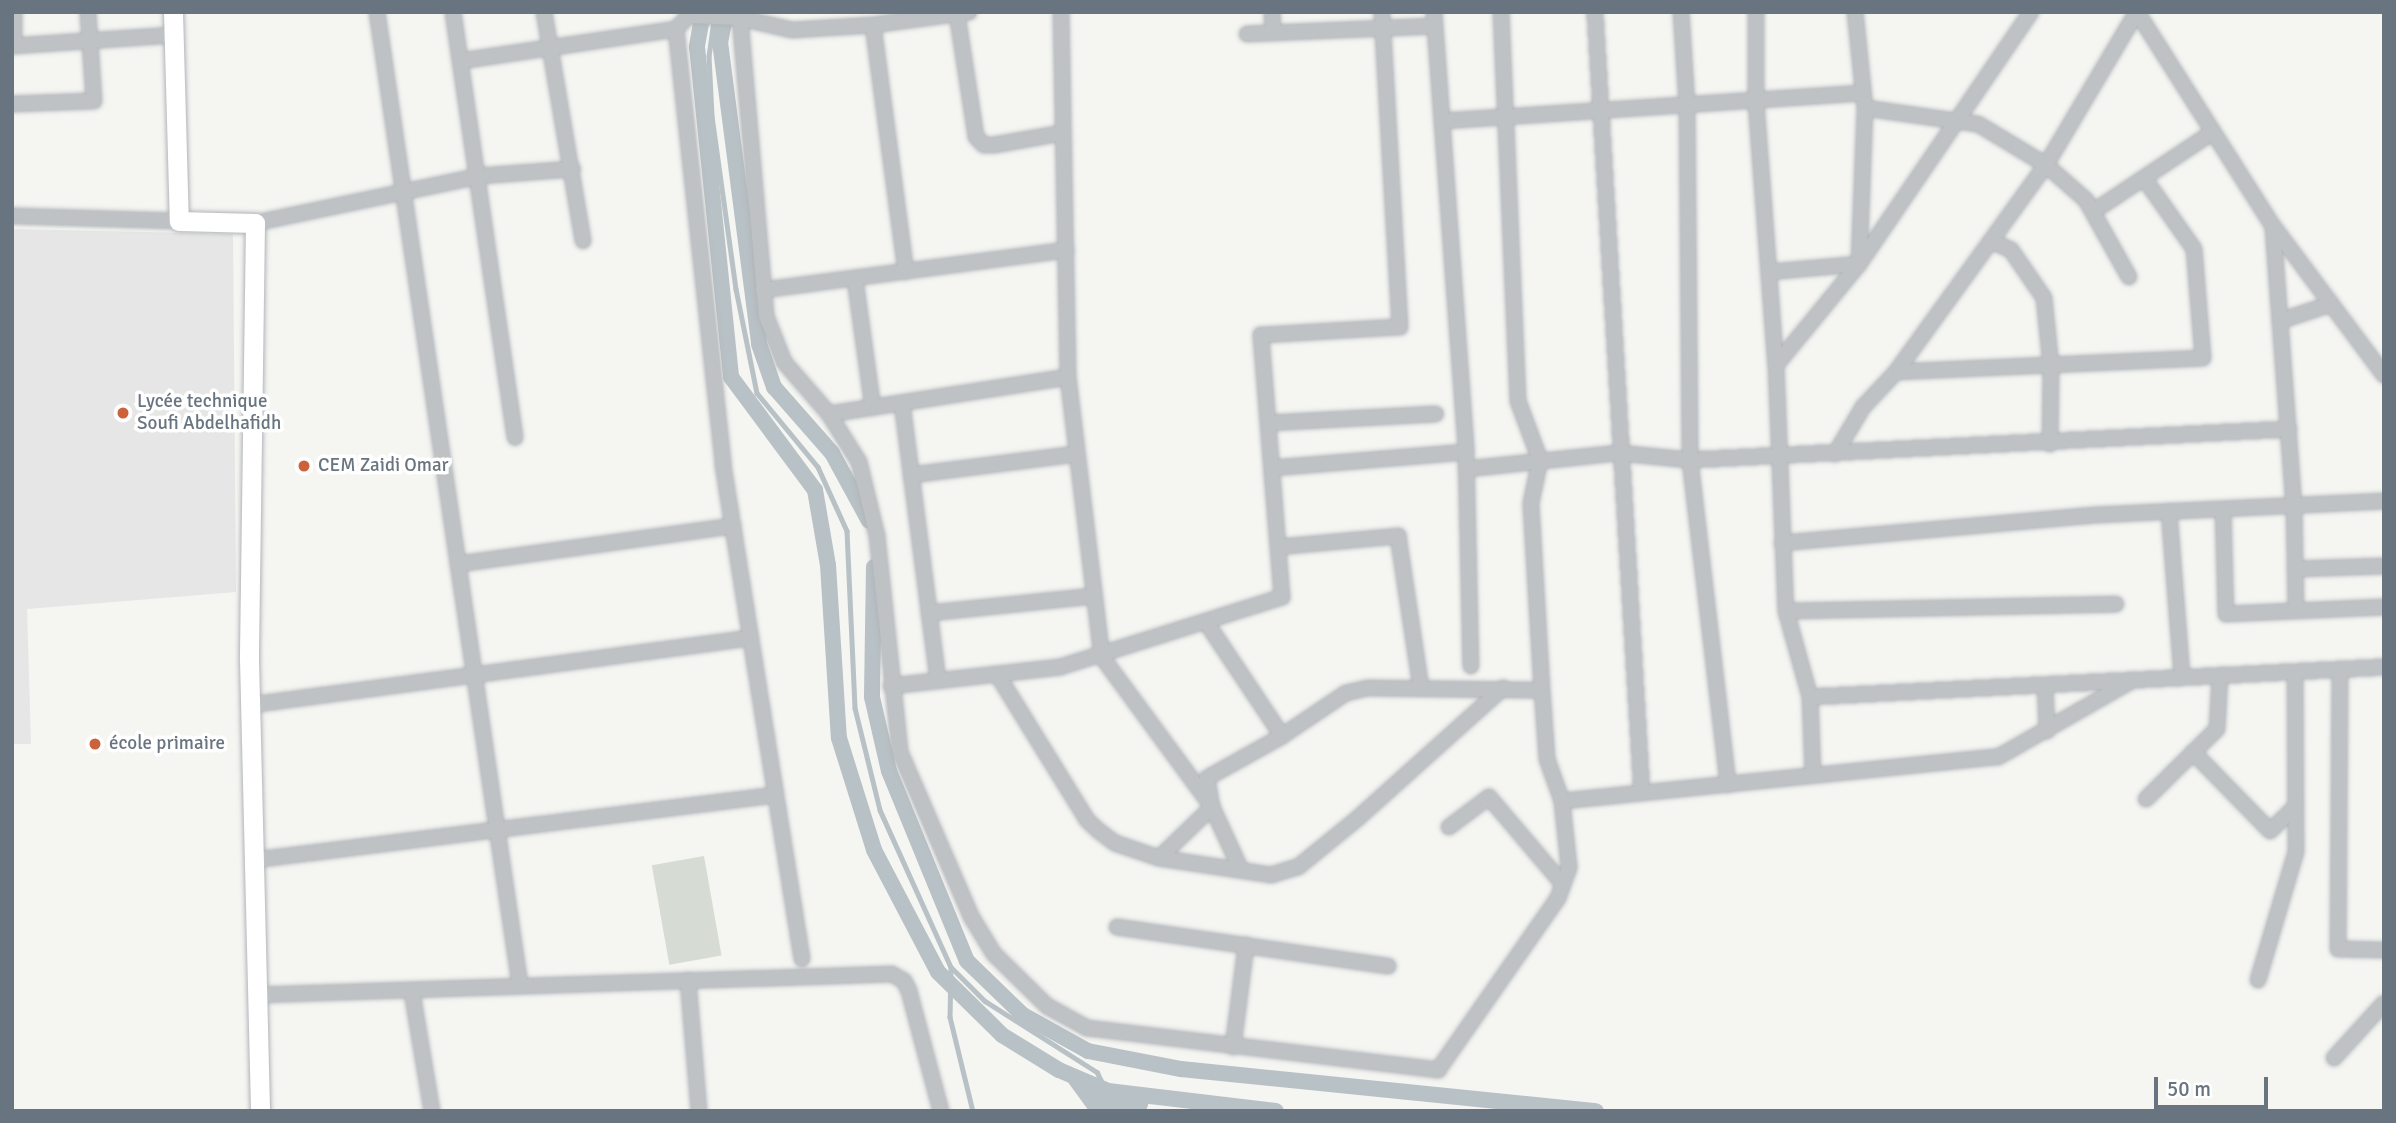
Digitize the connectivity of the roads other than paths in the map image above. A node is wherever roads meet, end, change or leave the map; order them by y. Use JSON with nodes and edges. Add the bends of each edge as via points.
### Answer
{"nodes":[{"id":1,"x":14,"y":12,"type":"edge"},
{"id":2,"x":88,"y":12,"type":"edge"},
{"id":3,"x":173,"y":12,"type":"edge"},
{"id":4,"x":377,"y":12,"type":"edge"},
{"id":5,"x":453,"y":12,"type":"edge"},
{"id":6,"x":544,"y":12,"type":"edge"},
{"id":7,"x":1061,"y":12,"type":"edge"},
{"id":8,"x":1272,"y":12,"type":"edge"},
{"id":9,"x":1382,"y":12,"type":"edge"},
{"id":10,"x":1501,"y":12,"type":"edge"},
{"id":11,"x":1595,"y":12,"type":"edge"},
{"id":12,"x":1681,"y":12,"type":"edge"},
{"id":13,"x":1756,"y":12,"type":"edge"},
{"id":14,"x":1855,"y":12,"type":"edge"},
{"id":15,"x":2031,"y":12,"type":"edge"},
{"id":16,"x":963,"y":13,"type":"edge"},
{"id":17,"x":695,"y":14,"type":"edge"},
{"id":18,"x":733,"y":17,"type":"junction"},
{"id":19,"x":1435,"y":19,"type":"edge"},
{"id":20,"x":873,"y":25,"type":"junction"},
{"id":21,"x":676,"y":29,"type":"junction"},
{"id":22,"x":1383,"y":29,"type":"junction"},
{"id":23,"x":1273,"y":33,"type":"junction"},
{"id":24,"x":1247,"y":34,"type":"dead end"},
{"id":25,"x":174,"y":35,"type":"junction"},
{"id":26,"x":90,"y":40,"type":"junction"},
{"id":27,"x":549,"y":45,"type":"junction"},
{"id":28,"x":13,"y":46,"type":"edge"},
{"id":29,"x":460,"y":61,"type":"junction"},
{"id":30,"x":1863,"y":93,"type":"junction"},
{"id":31,"x":1756,"y":102,"type":"junction"},
{"id":32,"x":12,"y":104,"type":"edge"},
{"id":33,"x":1687,"y":105,"type":"junction"},
{"id":34,"x":1864,"y":108,"type":"junction"},
{"id":35,"x":1600,"y":110,"type":"junction"},
{"id":36,"x":1507,"y":119,"type":"junction"},
{"id":37,"x":1442,"y":121,"type":"junction"},
{"id":38,"x":1959,"y":123,"type":"junction"},
{"id":39,"x":2213,"y":132,"type":"junction"},
{"id":40,"x":1063,"y":133,"type":"junction"},
{"id":41,"x":2046,"y":165,"type":"junction"},
{"id":42,"x":573,"y":169,"type":"junction"},
{"id":43,"x":479,"y":176,"type":"junction"},
{"id":44,"x":2144,"y":178,"type":"junction"},
{"id":45,"x":399,"y":191,"type":"junction"},
{"id":46,"x":2094,"y":211,"type":"junction"},
{"id":47,"x":12,"y":216,"type":"edge"},
{"id":48,"x":179,"y":220,"type":"junction"},
{"id":49,"x":255,"y":223,"type":"junction"},
{"id":50,"x":2273,"y":226,"type":"junction"},
{"id":51,"x":1991,"y":241,"type":"junction"},
{"id":52,"x":583,"y":242,"type":"dead end"},
{"id":53,"x":1066,"y":250,"type":"junction"},
{"id":54,"x":1858,"y":264,"type":"junction"},
{"id":55,"x":906,"y":272,"type":"junction"},
{"id":56,"x":1769,"y":272,"type":"junction"},
{"id":57,"x":2129,"y":277,"type":"dead end"},
{"id":58,"x":855,"y":279,"type":"junction"},
{"id":59,"x":763,"y":290,"type":"junction"},
{"id":60,"x":2331,"y":304,"type":"junction"},
{"id":61,"x":2280,"y":321,"type":"junction"},
{"id":62,"x":1776,"y":365,"type":"junction"},
{"id":63,"x":2051,"y":366,"type":"junction"},
{"id":64,"x":1896,"y":372,"type":"junction"},
{"id":65,"x":2384,"y":375,"type":"edge"},
{"id":66,"x":1068,"y":377,"type":"junction"},
{"id":67,"x":901,"y":403,"type":"junction"},
{"id":68,"x":873,"y":408,"type":"junction"},
{"id":69,"x":829,"y":414,"type":"junction"},
{"id":70,"x":1436,"y":414,"type":"dead end"},
{"id":71,"x":1268,"y":423,"type":"junction"},
{"id":72,"x":2289,"y":429,"type":"junction"},
{"id":73,"x":515,"y":438,"type":"dead end"},
{"id":74,"x":2050,"y":443,"type":"junction"},
{"id":75,"x":1465,"y":452,"type":"junction"},
{"id":76,"x":1619,"y":453,"type":"junction"},
{"id":77,"x":1077,"y":454,"type":"junction"},
{"id":78,"x":1779,"y":454,"type":"junction"},
{"id":79,"x":1835,"y":454,"type":"junction"},
{"id":80,"x":1539,"y":460,"type":"junction"},
{"id":81,"x":1689,"y":460,"type":"junction"},
{"id":82,"x":1272,"y":468,"type":"junction"},
{"id":83,"x":1466,"y":469,"type":"junction"},
{"id":84,"x":911,"y":475,"type":"junction"},
{"id":85,"x":2384,"y":501,"type":"edge"},
{"id":86,"x":2294,"y":505,"type":"junction"},
{"id":87,"x":2223,"y":509,"type":"junction"},
{"id":88,"x":2169,"y":511,"type":"junction"},
{"id":89,"x":733,"y":526,"type":"junction"},
{"id":90,"x":1782,"y":543,"type":"junction"},
{"id":91,"x":1278,"y":547,"type":"junction"},
{"id":92,"x":458,"y":564,"type":"junction"},
{"id":93,"x":2384,"y":566,"type":"edge"},
{"id":94,"x":2295,"y":569,"type":"junction"},
{"id":95,"x":1094,"y":596,"type":"junction"},
{"id":96,"x":2116,"y":604,"type":"dead end"},
{"id":97,"x":2384,"y":607,"type":"edge"},
{"id":98,"x":1786,"y":611,"type":"junction"},
{"id":99,"x":2296,"y":611,"type":"junction"},
{"id":100,"x":929,"y":613,"type":"junction"},
{"id":101,"x":1206,"y":622,"type":"junction"},
{"id":102,"x":750,"y":638,"type":"junction"},
{"id":103,"x":1102,"y":657,"type":"junction"},
{"id":104,"x":1471,"y":666,"type":"dead end"},
{"id":105,"x":2384,"y":667,"type":"edge"},
{"id":106,"x":2340,"y":669,"type":"junction"},
{"id":107,"x":2295,"y":671,"type":"junction"},
{"id":108,"x":997,"y":674,"type":"junction"},
{"id":109,"x":2220,"y":676,"type":"junction"},
{"id":110,"x":475,"y":677,"type":"junction"},
{"id":111,"x":2182,"y":677,"type":"junction"},
{"id":112,"x":2133,"y":680,"type":"junction"},
{"id":113,"x":938,"y":681,"type":"junction"},
{"id":114,"x":2045,"y":685,"type":"junction"},
{"id":115,"x":891,"y":686,"type":"junction"},
{"id":116,"x":1421,"y":688,"type":"junction"},
{"id":117,"x":1503,"y":688,"type":"junction"},
{"id":118,"x":1542,"y":690,"type":"junction"},
{"id":119,"x":1810,"y":697,"type":"junction"},
{"id":120,"x":250,"y":705,"type":"junction"},
{"id":121,"x":2047,"y":731,"type":"junction"},
{"id":122,"x":1282,"y":736,"type":"junction"},
{"id":123,"x":2193,"y":752,"type":"junction"},
{"id":124,"x":1813,"y":774,"type":"junction"},
{"id":125,"x":1728,"y":785,"type":"junction"},
{"id":126,"x":1642,"y":793,"type":"junction"},
{"id":127,"x":776,"y":795,"type":"junction"},
{"id":128,"x":2146,"y":799,"type":"dead end"},
{"id":129,"x":1562,"y":801,"type":"junction"},
{"id":130,"x":2296,"y":806,"type":"junction"},
{"id":131,"x":1212,"y":807,"type":"junction"},
{"id":132,"x":1448,"y":827,"type":"dead end"},
{"id":133,"x":498,"y":830,"type":"junction"},
{"id":134,"x":1159,"y":858,"type":"junction"},
{"id":135,"x":254,"y":860,"type":"junction"},
{"id":136,"x":1241,"y":870,"type":"junction"},
{"id":137,"x":1561,"y":882,"type":"junction"},
{"id":138,"x":1116,"y":927,"type":"dead end"},
{"id":139,"x":1246,"y":945,"type":"junction"},
{"id":140,"x":2383,"y":947,"type":"edge"},
{"id":141,"x":802,"y":959,"type":"dead end"},
{"id":142,"x":1388,"y":966,"type":"dead end"},
{"id":143,"x":688,"y":980,"type":"junction"},
{"id":144,"x":2258,"y":980,"type":"dead end"},
{"id":145,"x":520,"y":985,"type":"junction"},
{"id":146,"x":412,"y":992,"type":"junction"},
{"id":147,"x":257,"y":995,"type":"junction"},
{"id":148,"x":2384,"y":1003,"type":"edge"},
{"id":149,"x":1233,"y":1047,"type":"junction"},
{"id":150,"x":2334,"y":1058,"type":"dead end"},
{"id":151,"x":260,"y":1111,"type":"edge"},
{"id":152,"x":432,"y":1111,"type":"edge"},
{"id":153,"x":699,"y":1111,"type":"edge"},
{"id":154,"x":942,"y":1111,"type":"edge"}],
"edges":[{"from":1,"to":28,"type":"street"},
{"from":2,"to":26,"type":"street"},
{"from":3,"to":25,"type":"street"},
{"from":4,"to":45,"type":"street"},
{"from":5,"to":29,"type":"street"},
{"from":6,"to":27,"type":"street"},
{"from":7,"to":40,"type":"street"},
{"from":8,"to":23,"type":"street"},
{"from":9,"to":22,"type":"street"},
{"from":10,"to":36,"type":"street"},
{"from":11,"to":35,"type":"street"},
{"from":12,"to":33,"type":"street"},
{"from":13,"to":31,"type":"street"},
{"from":14,"to":30,"type":"street"},
{"from":15,"to":38,"type":"street"},
{"from":16,"to":20,"type":"street"},
{"from":16,"to":40,"type":"street","via":[[976,138],[984,145],[994,145]]},
{"from":17,"to":18,"type":"street"},
{"from":17,"to":21,"type":"street"},
{"from":18,"to":20,"type":"street","via":[[792,30]]},
{"from":18,"to":59,"type":"street"},
{"from":19,"to":22,"type":"street"},
{"from":19,"to":37,"type":"street"},
{"from":20,"to":55,"type":"street"},
{"from":21,"to":27,"type":"street"},
{"from":21,"to":89,"type":"street"},
{"from":22,"to":23,"type":"street"},
{"from":22,"to":71,"type":"street","via":[[1400,327],[1261,335]]},
{"from":23,"to":24,"type":"street"},
{"from":25,"to":26,"type":"street"},
{"from":25,"to":48,"type":"street"},
{"from":26,"to":28,"type":"street"},
{"from":26,"to":32,"type":"street","via":[[94,101]]},
{"from":27,"to":29,"type":"street"},
{"from":27,"to":42,"type":"street"},
{"from":29,"to":43,"type":"street"},
{"from":30,"to":31,"type":"street"},
{"from":30,"to":34,"type":"street"},
{"from":31,"to":33,"type":"street"},
{"from":31,"to":56,"type":"street"},
{"from":33,"to":35,"type":"street"},
{"from":33,"to":81,"type":"street"},
{"from":34,"to":38,"type":"street"},
{"from":34,"to":54,"type":"street"},
{"from":35,"to":36,"type":"street"},
{"from":35,"to":76,"type":"street"},
{"from":36,"to":37,"type":"street"},
{"from":36,"to":80,"type":"street","via":[[1518,401]]},
{"from":37,"to":75,"type":"street"},
{"from":38,"to":41,"type":"street","via":[[1978,124]]},
{"from":38,"to":54,"type":"street"},
{"from":39,"to":41,"type":"street","via":[[2137,12]]},
{"from":39,"to":44,"type":"street"},
{"from":39,"to":50,"type":"street"},
{"from":40,"to":53,"type":"street"},
{"from":41,"to":46,"type":"street"},
{"from":41,"to":51,"type":"street"},
{"from":42,"to":43,"type":"street"},
{"from":42,"to":52,"type":"street"},
{"from":43,"to":45,"type":"street"},
{"from":43,"to":73,"type":"street"},
{"from":44,"to":46,"type":"street"},
{"from":44,"to":63,"type":"street","via":[[2194,249],[2203,358]]},
{"from":45,"to":49,"type":"street"},
{"from":45,"to":92,"type":"street"},
{"from":46,"to":57,"type":"street"},
{"from":47,"to":48,"type":"street"},
{"from":48,"to":49,"type":"street"},
{"from":49,"to":120,"type":"street"},
{"from":50,"to":60,"type":"street"},
{"from":50,"to":61,"type":"street"},
{"from":51,"to":63,"type":"street","via":[[2011,250],[2044,298]]},
{"from":51,"to":64,"type":"street"},
{"from":53,"to":55,"type":"street"},
{"from":53,"to":66,"type":"street"},
{"from":54,"to":56,"type":"street"},
{"from":54,"to":62,"type":"street"},
{"from":55,"to":58,"type":"street"},
{"from":56,"to":62,"type":"street"},
{"from":58,"to":59,"type":"street"},
{"from":58,"to":68,"type":"street"},
{"from":59,"to":69,"type":"street","via":[[766,316],[784,362]]},
{"from":60,"to":61,"type":"street"},
{"from":60,"to":65,"type":"street"},
{"from":61,"to":72,"type":"street"},
{"from":62,"to":78,"type":"street"},
{"from":63,"to":64,"type":"street"},
{"from":63,"to":74,"type":"street"},
{"from":64,"to":79,"type":"street","via":[[1863,407]]},
{"from":66,"to":67,"type":"street"},
{"from":66,"to":77,"type":"street"},
{"from":67,"to":68,"type":"street"},
{"from":67,"to":84,"type":"street"},
{"from":68,"to":69,"type":"street"},
{"from":69,"to":115,"type":"street","via":[[847,438],[870,494]]},
{"from":70,"to":71,"type":"street"},
{"from":71,"to":82,"type":"street"},
{"from":72,"to":74,"type":"street"},
{"from":72,"to":86,"type":"street"},
{"from":74,"to":79,"type":"street"},
{"from":75,"to":82,"type":"street"},
{"from":75,"to":83,"type":"street"},
{"from":76,"to":80,"type":"street"},
{"from":76,"to":81,"type":"street"},
{"from":76,"to":126,"type":"street"},
{"from":77,"to":84,"type":"street"},
{"from":77,"to":95,"type":"street"},
{"from":78,"to":79,"type":"street"},
{"from":78,"to":81,"type":"street"},
{"from":78,"to":90,"type":"street"},
{"from":80,"to":83,"type":"street"},
{"from":80,"to":118,"type":"street","via":[[1531,503]]},
{"from":81,"to":125,"type":"street"},
{"from":82,"to":91,"type":"street"},
{"from":83,"to":104,"type":"street"},
{"from":84,"to":100,"type":"street"},
{"from":85,"to":86,"type":"street"},
{"from":86,"to":87,"type":"street"},
{"from":86,"to":94,"type":"street"},
{"from":87,"to":88,"type":"street"},
{"from":87,"to":99,"type":"street","via":[[2225,614]]},
{"from":88,"to":90,"type":"street"},
{"from":88,"to":111,"type":"street"},
{"from":89,"to":92,"type":"street"},
{"from":89,"to":102,"type":"street"},
{"from":90,"to":98,"type":"street"},
{"from":91,"to":101,"type":"street","via":[[1282,597]]},
{"from":91,"to":116,"type":"street","via":[[1398,536]]},
{"from":92,"to":110,"type":"street"},
{"from":93,"to":94,"type":"street"},
{"from":94,"to":99,"type":"street"},
{"from":95,"to":100,"type":"street"},
{"from":95,"to":103,"type":"street"},
{"from":96,"to":98,"type":"street"},
{"from":97,"to":99,"type":"street"},
{"from":98,"to":119,"type":"street"},
{"from":100,"to":113,"type":"street"},
{"from":101,"to":103,"type":"street"},
{"from":101,"to":122,"type":"street"},
{"from":102,"to":110,"type":"street"},
{"from":102,"to":127,"type":"street"},
{"from":103,"to":108,"type":"street"},
{"from":103,"to":131,"type":"street"},
{"from":105,"to":106,"type":"street"},
{"from":106,"to":107,"type":"street"},
{"from":106,"to":140,"type":"street","via":[[2338,949]]},
{"from":107,"to":109,"type":"street"},
{"from":107,"to":130,"type":"street"},
{"from":108,"to":113,"type":"street"},
{"from":108,"to":134,"type":"street","via":[[1087,820],[1115,843]]},
{"from":109,"to":111,"type":"street"},
{"from":109,"to":123,"type":"street","via":[[2217,729]]},
{"from":110,"to":120,"type":"street"},
{"from":110,"to":133,"type":"street"},
{"from":111,"to":112,"type":"street"},
{"from":112,"to":114,"type":"street"},
{"from":112,"to":121,"type":"street"},
{"from":113,"to":115,"type":"street"},
{"from":114,"to":119,"type":"street"},
{"from":114,"to":121,"type":"street"},
{"from":115,"to":149,"type":"street","via":[[900,752],[941,850],[972,918],[1017,979],[1047,1006],[1087,1028]]},
{"from":116,"to":117,"type":"street"},
{"from":116,"to":122,"type":"street","via":[[1358,689]]},
{"from":117,"to":118,"type":"street"},
{"from":117,"to":136,"type":"street","via":[[1298,867],[1272,875]]},
{"from":118,"to":129,"type":"street","via":[[1547,759]]},
{"from":119,"to":124,"type":"street"},
{"from":120,"to":135,"type":"street"},
{"from":121,"to":124,"type":"street","via":[[1998,757]]},
{"from":122,"to":131,"type":"street","via":[[1207,778]]},
{"from":123,"to":128,"type":"street"},
{"from":123,"to":130,"type":"street","via":[[2270,831]]},
{"from":124,"to":125,"type":"street"},
{"from":125,"to":126,"type":"street"},
{"from":126,"to":129,"type":"street"},
{"from":127,"to":133,"type":"street"},
{"from":127,"to":141,"type":"street"},
{"from":129,"to":137,"type":"street","via":[[1569,867]]},
{"from":130,"to":144,"type":"street","via":[[2296,852]]},
{"from":131,"to":134,"type":"street"},
{"from":131,"to":136,"type":"street"},
{"from":132,"to":137,"type":"street","via":[[1489,797]]},
{"from":133,"to":135,"type":"street"},
{"from":133,"to":145,"type":"street"},
{"from":134,"to":136,"type":"street"},
{"from":135,"to":147,"type":"street"},
{"from":137,"to":149,"type":"street","via":[[1558,898],[1438,1070]]},
{"from":138,"to":139,"type":"street"},
{"from":139,"to":142,"type":"street"},
{"from":139,"to":149,"type":"street"},
{"from":143,"to":145,"type":"street"},
{"from":143,"to":153,"type":"street"},
{"from":143,"to":154,"type":"street","via":[[892,974],[904,981],[909,991]]},
{"from":145,"to":146,"type":"street"},
{"from":146,"to":147,"type":"street"},
{"from":146,"to":152,"type":"street"},
{"from":147,"to":151,"type":"street"},
{"from":148,"to":150,"type":"street"}]}
